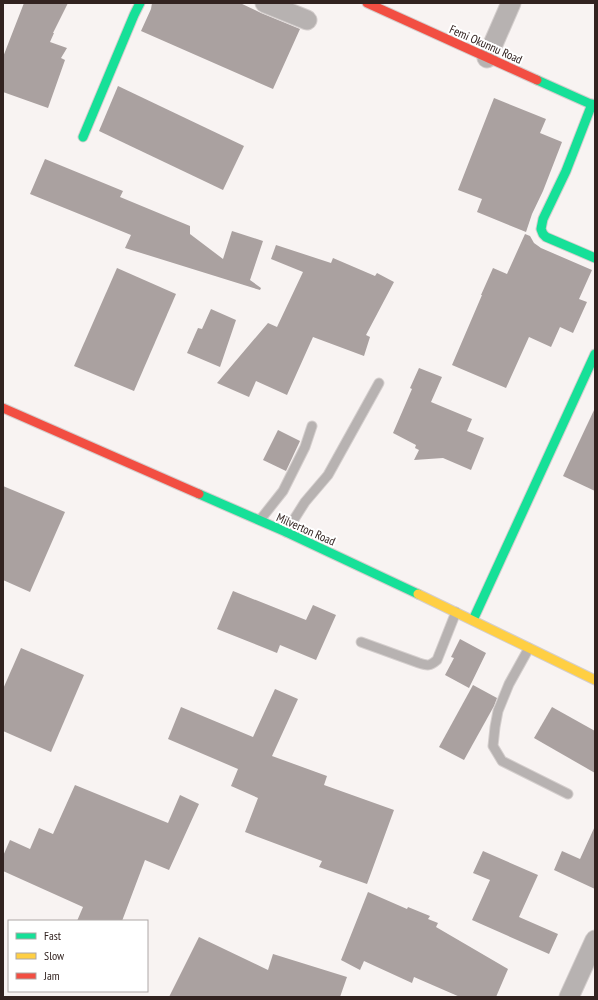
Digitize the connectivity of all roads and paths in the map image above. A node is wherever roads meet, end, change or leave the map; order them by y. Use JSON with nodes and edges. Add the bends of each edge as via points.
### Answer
{"nodes":[{"id":1,"x":140,"y":3,"type":"edge"},
{"id":2,"x":265,"y":3,"type":"edge"},
{"id":3,"x":367,"y":3,"type":"edge"},
{"id":4,"x":511,"y":3,"type":"edge"},
{"id":5,"x":306,"y":20,"type":"dead end"},
{"id":6,"x":487,"y":58,"type":"junction"},
{"id":7,"x":594,"y":105,"type":"edge"},
{"id":8,"x":83,"y":137,"type":"dead end"},
{"id":9,"x":595,"y":258,"type":"edge"},
{"id":10,"x":595,"y":354,"type":"edge"},
{"id":11,"x":380,"y":383,"type":"dead end"},
{"id":12,"x":3,"y":408,"type":"edge"},
{"id":13,"x":312,"y":426,"type":"dead end"},
{"id":14,"x":259,"y":521,"type":"junction"},
{"id":15,"x":286,"y":532,"type":"junction"},
{"id":16,"x":456,"y":612,"type":"junction"},
{"id":17,"x":472,"y":620,"type":"junction"},
{"id":18,"x":361,"y":642,"type":"dead end"},
{"id":19,"x":529,"y":648,"type":"junction"},
{"id":20,"x":595,"y":680,"type":"edge"},
{"id":21,"x":568,"y":794,"type":"dead end"},
{"id":22,"x":595,"y":940,"type":"edge"},
{"id":23,"x":590,"y":965,"type":"edge"},
{"id":24,"x":569,"y":997,"type":"edge"}],
"edges":[{"from":1,"to":8,"type":"street"},
{"from":2,"to":5,"type":"street"},
{"from":3,"to":6,"type":"street","name":"Femi Okunnu Road"},
{"from":4,"to":6,"type":"street"},
{"from":6,"to":7,"type":"street","name":"Femi Okunnu Road"},
{"from":7,"to":9,"type":"street","via":[[543,219],[541,229],[546,237]]},
{"from":10,"to":17,"type":"street"},
{"from":11,"to":15,"type":"lane","via":[[328,475],[305,502]]},
{"from":12,"to":14,"type":"street","name":"Milverton Road"},
{"from":13,"to":14,"type":"lane","via":[[283,491]]},
{"from":14,"to":15,"type":"street","name":"Milverton Road"},
{"from":15,"to":16,"type":"street","name":"Milverton Road"},
{"from":16,"to":17,"type":"street","name":"Milverton Road"},
{"from":16,"to":18,"type":"lane","via":[[437,660],[430,665]]},
{"from":17,"to":19,"type":"street","name":"Milverton Road"},
{"from":19,"to":20,"type":"street","name":"Milverton Road"},
{"from":19,"to":21,"type":"lane","via":[[509,684],[498,711],[493,746],[502,761]]},
{"from":22,"to":23,"type":"street"},
{"from":23,"to":24,"type":"street"}]}
